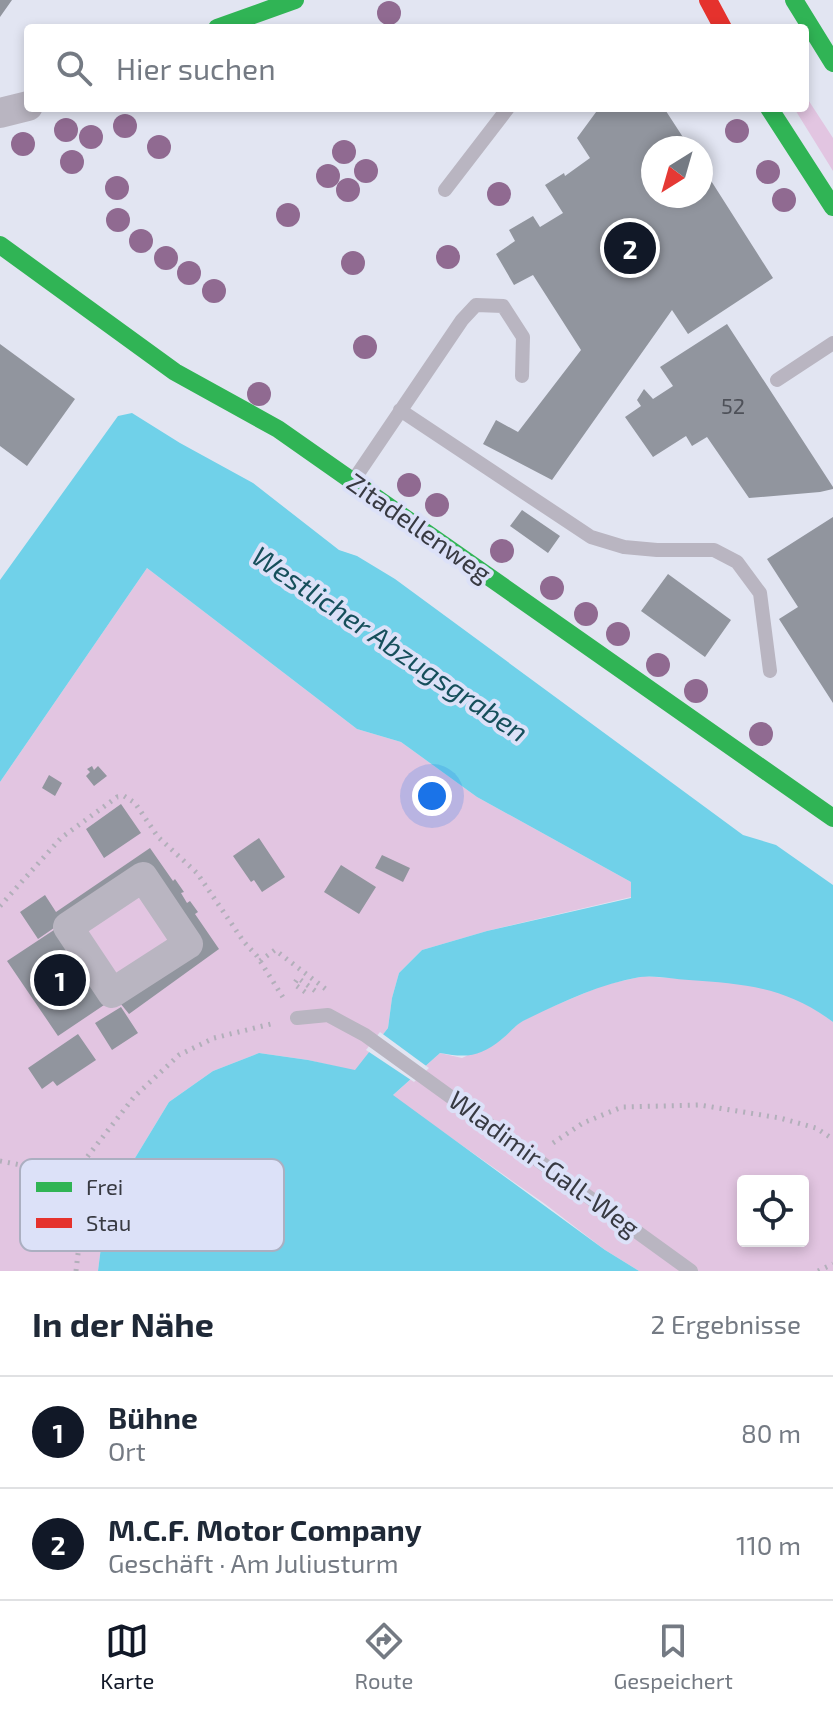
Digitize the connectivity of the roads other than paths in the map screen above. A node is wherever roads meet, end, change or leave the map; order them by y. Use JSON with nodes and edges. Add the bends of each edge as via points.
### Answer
{"nodes":[{"id":1,"x":295,"y":0,"type":"edge"},
{"id":2,"x":708,"y":0,"type":"edge"},
{"id":3,"x":794,"y":0,"type":"edge"},
{"id":4,"x":228,"y":24,"type":"edge"},
{"id":5,"x":721,"y":24,"type":"edge"},
{"id":6,"x":809,"y":24,"type":"edge"},
{"id":7,"x":809,"y":24,"type":"edge"},
{"id":8,"x":833,"y":63,"type":"edge"},
{"id":9,"x":24,"y":107,"type":"edge"},
{"id":10,"x":505,"y":112,"type":"edge"},
{"id":11,"x":772,"y":112,"type":"edge"},
{"id":12,"x":0,"y":113,"type":"edge"},
{"id":13,"x":445,"y":190,"type":"dead end"},
{"id":14,"x":833,"y":207,"type":"edge"},
{"id":15,"x":0,"y":245,"type":"edge"},
{"id":16,"x":833,"y":343,"type":"edge"},
{"id":17,"x":522,"y":376,"type":"dead end"},
{"id":18,"x":777,"y":380,"type":"dead end"},
{"id":19,"x":400,"y":410,"type":"junction"},
{"id":20,"x":352,"y":482,"type":"junction"},
{"id":21,"x":770,"y":671,"type":"dead end"},
{"id":22,"x":833,"y":818,"type":"edge"},
{"id":23,"x":297,"y":1018,"type":"road end"},
{"id":24,"x":691,"y":1271,"type":"edge"}],
"edges":[{"from":1,"to":4,"type":"street"},
{"from":2,"to":5,"type":"street"},
{"from":3,"to":7,"type":"street"},
{"from":6,"to":8,"type":"street"},
{"from":9,"to":12,"type":"street"},
{"from":10,"to":13,"type":"lane"},
{"from":11,"to":14,"type":"street"},
{"from":15,"to":20,"type":"street","name":"Zitadellenweg","via":[[175,372],[278,429]]},
{"from":16,"to":18,"type":"lane"},
{"from":17,"to":19,"type":"lane","via":[[523,337],[503,306],[476,305]]},
{"from":19,"to":20,"type":"lane"},
{"from":19,"to":21,"type":"lane","via":[[591,537],[624,547],[714,550],[737,562],[760,593]]},
{"from":20,"to":22,"type":"street","name":"Zitadellenweg"},
{"from":23,"to":24,"type":"lane","name":"Wladimir-Gall-Weg","via":[[328,1015],[365,1035]]}]}
